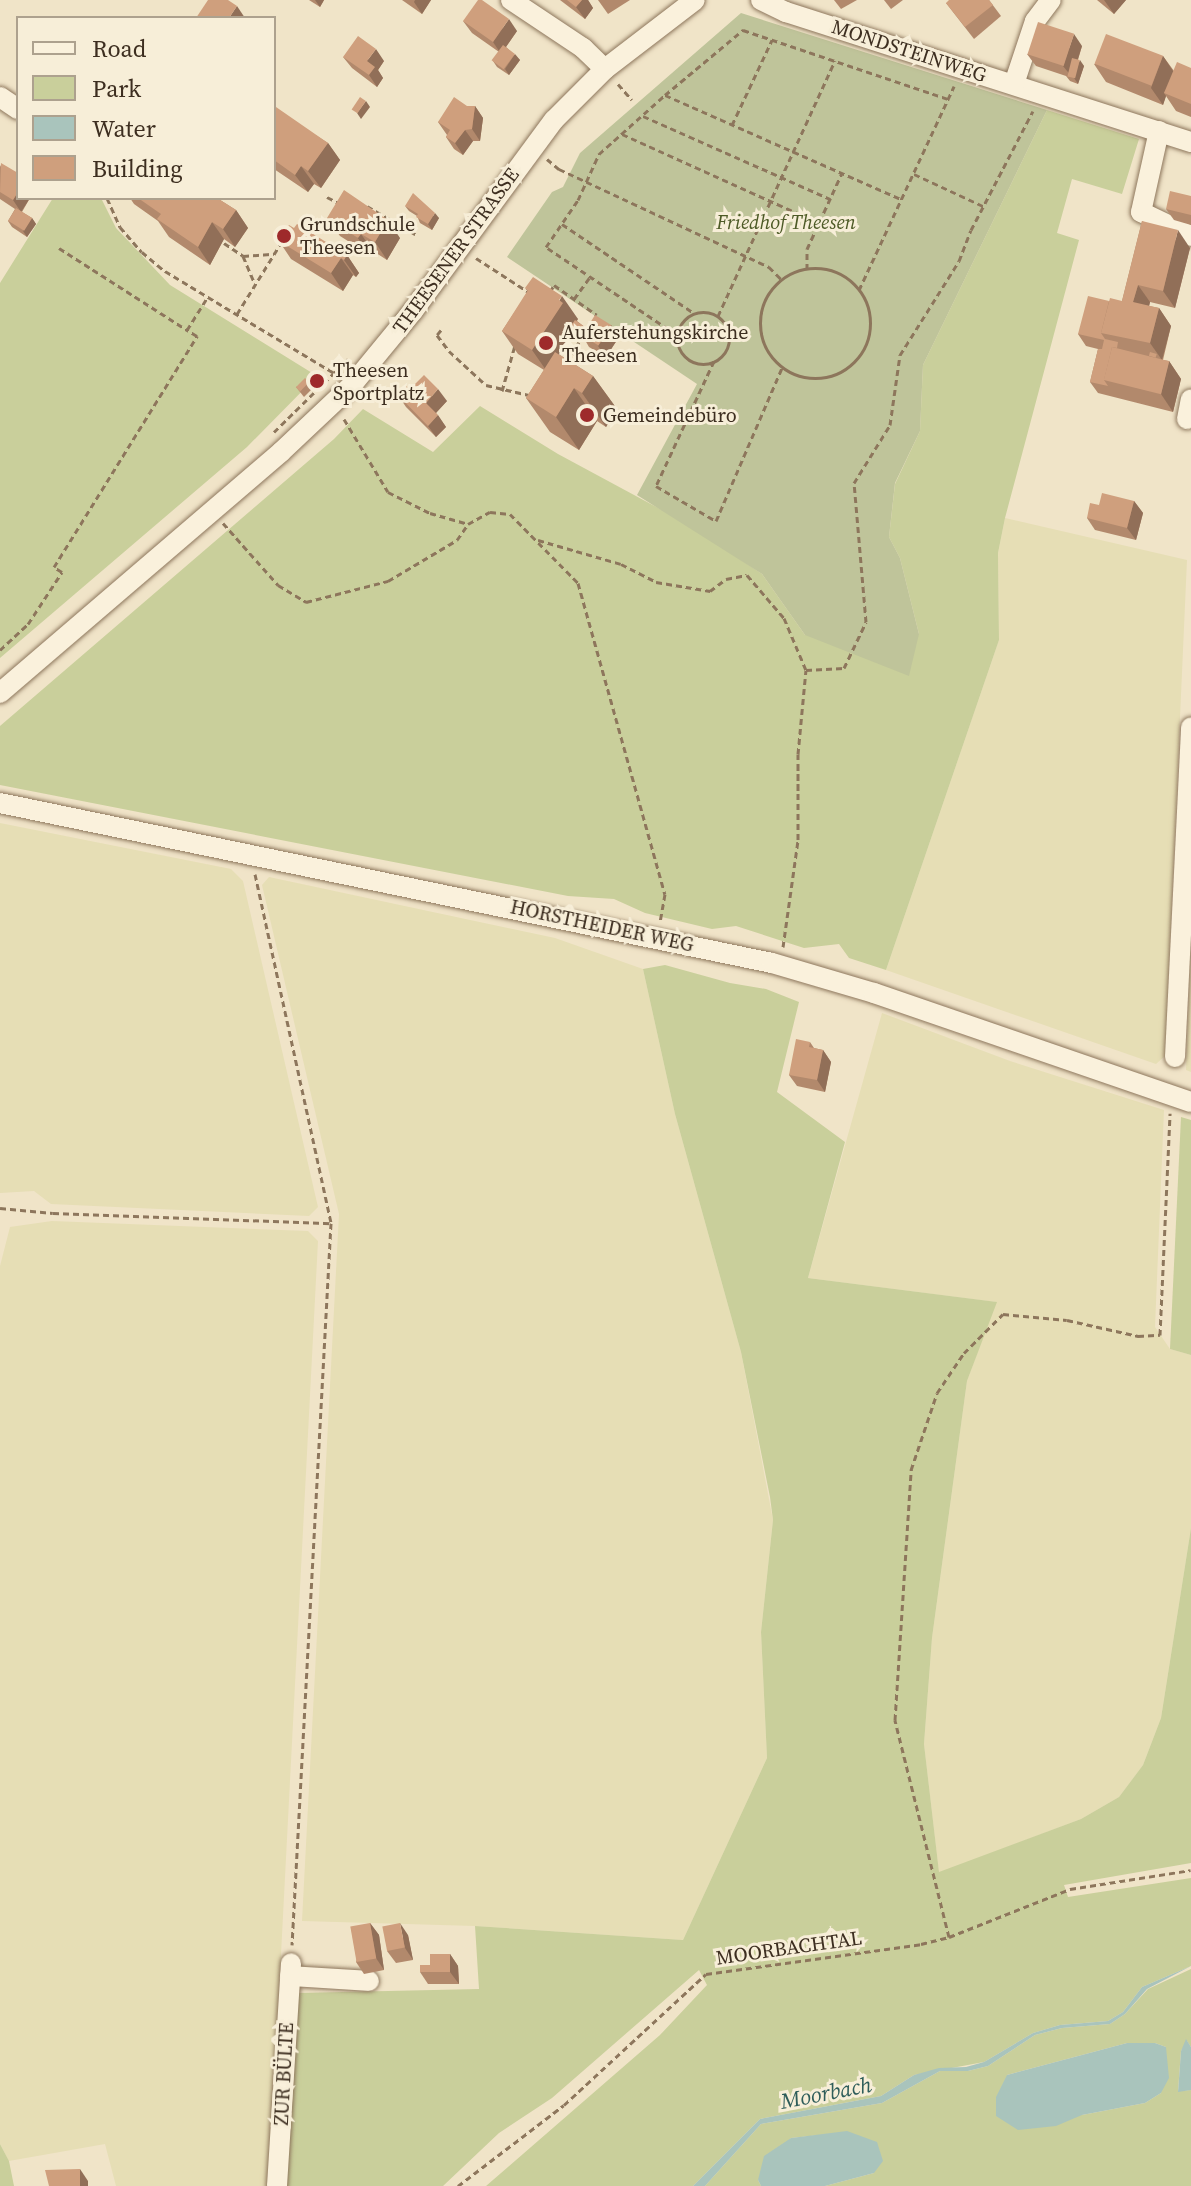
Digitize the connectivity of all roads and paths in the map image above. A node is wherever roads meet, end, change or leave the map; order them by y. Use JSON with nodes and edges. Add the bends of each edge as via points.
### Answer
{"nodes":[{"id":1,"x":511,"y":0,"type":"edge"},
{"id":2,"x":695,"y":0,"type":"edge"},
{"id":3,"x":761,"y":0,"type":"edge"},
{"id":4,"x":1051,"y":0,"type":"edge"},
{"id":5,"x":772,"y":40,"type":"junction"},
{"id":6,"x":835,"y":61,"type":"junction"},
{"id":7,"x":605,"y":69,"type":"junction"},
{"id":8,"x":963,"y":69,"type":"junction"},
{"id":9,"x":1014,"y":84,"type":"junction"},
{"id":10,"x":1042,"y":94,"type":"junction"},
{"id":11,"x":665,"y":95,"type":"junction"},
{"id":12,"x":948,"y":99,"type":"junction"},
{"id":13,"x":632,"y":100,"type":"dead end"},
{"id":14,"x":642,"y":116,"type":"junction"},
{"id":15,"x":732,"y":125,"type":"junction"},
{"id":16,"x":1159,"y":131,"type":"junction"},
{"id":17,"x":622,"y":134,"type":"junction"},
{"id":18,"x":1191,"y":142,"type":"edge"},
{"id":19,"x":531,"y":147,"type":"junction"},
{"id":20,"x":793,"y":152,"type":"junction"},
{"id":21,"x":842,"y":173,"type":"junction"},
{"id":22,"x":914,"y":174,"type":"junction"},
{"id":23,"x":781,"y":178,"type":"junction"},
{"id":24,"x":587,"y":182,"type":"junction"},
{"id":25,"x":327,"y":197,"type":"dead end"},
{"id":26,"x":356,"y":199,"type":"edge"},
{"id":27,"x":830,"y":199,"type":"junction"},
{"id":28,"x":901,"y":199,"type":"junction"},
{"id":29,"x":108,"y":200,"type":"edge"},
{"id":30,"x":770,"y":201,"type":"junction"},
{"id":31,"x":984,"y":206,"type":"junction"},
{"id":32,"x":350,"y":208,"type":"edge"},
{"id":33,"x":819,"y":223,"type":"junction"},
{"id":34,"x":562,"y":224,"type":"junction"},
{"id":35,"x":415,"y":234,"type":"dead end"},
{"id":36,"x":1191,"y":236,"type":"edge"},
{"id":37,"x":281,"y":242,"type":"edge"},
{"id":38,"x":224,"y":243,"type":"edge"},
{"id":39,"x":460,"y":246,"type":"junction"},
{"id":40,"x":59,"y":248,"type":"dead end"},
{"id":41,"x":274,"y":254,"type":"junction"},
{"id":42,"x":243,"y":256,"type":"junction"},
{"id":43,"x":745,"y":256,"type":"junction"},
{"id":44,"x":807,"y":269,"type":"junction"},
{"id":45,"x":590,"y":277,"type":"junction"},
{"id":46,"x":781,"y":279,"type":"junction"},
{"id":47,"x":255,"y":284,"type":"junction"},
{"id":48,"x":859,"y":290,"type":"junction"},
{"id":49,"x":549,"y":294,"type":"edge"},
{"id":50,"x":532,"y":295,"type":"edge"},
{"id":51,"x":208,"y":297,"type":"junction"},
{"id":52,"x":574,"y":299,"type":"junction"},
{"id":53,"x":694,"y":313,"type":"junction"},
{"id":54,"x":237,"y":314,"type":"junction"},
{"id":55,"x":597,"y":315,"type":"edge"},
{"id":56,"x":718,"y":316,"type":"junction"},
{"id":57,"x":187,"y":330,"type":"junction"},
{"id":58,"x":441,"y":330,"type":"dead end"},
{"id":59,"x":521,"y":335,"type":"edge"},
{"id":60,"x":677,"y":335,"type":"junction"},
{"id":61,"x":579,"y":342,"type":"edge"},
{"id":62,"x":714,"y":361,"type":"junction"},
{"id":63,"x":569,"y":368,"type":"edge"},
{"id":64,"x":782,"y":368,"type":"junction"},
{"id":65,"x":352,"y":385,"type":"junction"},
{"id":66,"x":502,"y":391,"type":"junction"},
{"id":67,"x":543,"y":396,"type":"edge"},
{"id":68,"x":335,"y":402,"type":"junction"},
{"id":69,"x":213,"y":511,"type":"junction"},
{"id":70,"x":468,"y":524,"type":"junction"},
{"id":71,"x":535,"y":539,"type":"junction"},
{"id":72,"x":0,"y":650,"type":"edge"},
{"id":73,"x":806,"y":670,"type":"junction"},
{"id":74,"x":0,"y":693,"type":"edge"},
{"id":75,"x":1191,"y":727,"type":"edge"},
{"id":76,"x":0,"y":803,"type":"edge"},
{"id":77,"x":250,"y":854,"type":"junction"},
{"id":78,"x":661,"y":938,"type":"junction"},
{"id":79,"x":780,"y":965,"type":"junction"},
{"id":80,"x":1175,"y":1057,"type":"dead end"},
{"id":81,"x":1171,"y":1095,"type":"junction"},
{"id":82,"x":1191,"y":1102,"type":"edge"},
{"id":83,"x":0,"y":1208,"type":"edge"},
{"id":84,"x":331,"y":1223,"type":"junction"},
{"id":85,"x":1191,"y":1870,"type":"edge"},
{"id":86,"x":949,"y":1937,"type":"junction"},
{"id":87,"x":290,"y":1969,"type":"junction"},
{"id":88,"x":369,"y":1981,"type":"dead end"},
{"id":89,"x":277,"y":2186,"type":"edge"},
{"id":90,"x":458,"y":2186,"type":"edge"}],
"edges":[{"from":1,"to":7,"type":"street"},
{"from":2,"to":7,"type":"street","name":"THEESENER STRASSE"},
{"from":3,"to":8,"type":"street","name":"MONDSTEINWEG"},
{"from":4,"to":9,"type":"street","name":"MONDSTEINWEG","via":[[1035,21]]},
{"from":5,"to":6,"type":"path"},
{"from":5,"to":11,"type":"path","via":[[743,30]]},
{"from":5,"to":15,"type":"path"},
{"from":6,"to":12,"type":"path"},
{"from":6,"to":20,"type":"path"},
{"from":7,"to":13,"type":"path"},
{"from":7,"to":19,"type":"street","name":"THEESENER STRASSE"},
{"from":8,"to":9,"type":"street","name":"MONDSTEINWEG"},
{"from":8,"to":12,"type":"path"},
{"from":9,"to":10,"type":"street","name":"MONDSTEINWEG"},
{"from":10,"to":16,"type":"street","name":"MONDSTEINWEG"},
{"from":10,"to":31,"type":"path"},
{"from":11,"to":14,"type":"path"},
{"from":11,"to":15,"type":"path"},
{"from":12,"to":22,"type":"path"},
{"from":14,"to":17,"type":"path"},
{"from":14,"to":23,"type":"path"},
{"from":15,"to":20,"type":"path"},
{"from":16,"to":18,"type":"street","name":"MONDSTEINWEG"},
{"from":16,"to":36,"type":"street","via":[[1141,212]]},
{"from":17,"to":24,"type":"path","via":[[599,154]]},
{"from":17,"to":30,"type":"path"},
{"from":19,"to":24,"type":"path"},
{"from":19,"to":39,"type":"street","name":"THEESENER STRASSE"},
{"from":20,"to":21,"type":"path"},
{"from":20,"to":23,"type":"path"},
{"from":21,"to":27,"type":"path"},
{"from":21,"to":28,"type":"path"},
{"from":22,"to":28,"type":"path"},
{"from":22,"to":31,"type":"path"},
{"from":23,"to":27,"type":"path"},
{"from":23,"to":30,"type":"path"},
{"from":24,"to":34,"type":"path"},
{"from":24,"to":43,"type":"path"},
{"from":25,"to":32,"type":"path"},
{"from":26,"to":35,"type":"path"},
{"from":27,"to":33,"type":"path"},
{"from":28,"to":48,"type":"path"},
{"from":29,"to":51,"type":"path","via":[[120,227],[142,252]]},
{"from":30,"to":33,"type":"path"},
{"from":30,"to":43,"type":"path"},
{"from":31,"to":73,"type":"path","via":[[959,261],[900,355],[890,425],[854,483],[866,622],[844,668]]},
{"from":33,"to":44,"type":"path","via":[[807,249]]},
{"from":34,"to":45,"type":"path","via":[[546,247]]},
{"from":34,"to":53,"type":"path"},
{"from":37,"to":41,"type":"path"},
{"from":38,"to":42,"type":"path"},
{"from":39,"to":50,"type":"path"},
{"from":39,"to":65,"type":"street","name":"THEESENER STRASSE"},
{"from":40,"to":57,"type":"path"},
{"from":41,"to":42,"type":"path"},
{"from":41,"to":47,"type":"path"},
{"from":42,"to":47,"type":"path"},
{"from":43,"to":46,"type":"path"},
{"from":43,"to":56,"type":"path"},
{"from":44,"to":46,"type":"path"},
{"from":44,"to":48,"type":"path","via":[[835,271]]},
{"from":45,"to":52,"type":"path"},
{"from":45,"to":60,"type":"path"},
{"from":46,"to":64,"type":"path","via":[[764,302],[760,331]]},
{"from":47,"to":54,"type":"path"},
{"from":48,"to":64,"type":"path","via":[[870,332],[852,364],[817,378]]},
{"from":49,"to":52,"type":"path","via":[[554,285]]},
{"from":51,"to":54,"type":"path"},
{"from":51,"to":57,"type":"path"},
{"from":52,"to":55,"type":"path"},
{"from":53,"to":56,"type":"path"},
{"from":53,"to":60,"type":"path"},
{"from":54,"to":65,"type":"path"},
{"from":56,"to":62,"type":"path","via":[[730,338],[724,354]]},
{"from":57,"to":72,"type":"path","via":[[197,336],[54,567],[62,572],[28,624]]},
{"from":58,"to":66,"type":"path","via":[[437,335],[473,376]]},
{"from":59,"to":66,"type":"path"},
{"from":60,"to":62,"type":"path","via":[[686,358],[702,364]]},
{"from":61,"to":63,"type":"path"},
{"from":62,"to":64,"type":"path","via":[[656,486],[716,521]]},
{"from":65,"to":68,"type":"street","name":"THEESENER STRASSE"},
{"from":66,"to":67,"type":"path"},
{"from":68,"to":69,"type":"street","name":"THEESENER STRASSE"},
{"from":68,"to":70,"type":"path","via":[[388,492]]},
{"from":69,"to":70,"type":"path","via":[[278,585],[306,602],[388,581],[457,540]]},
{"from":69,"to":74,"type":"street","name":"THEESENER STRASSE"},
{"from":70,"to":71,"type":"path","via":[[490,512],[510,514]]},
{"from":71,"to":73,"type":"path","via":[[621,564],[656,582],[710,591],[726,579],[747,575],[784,618]]},
{"from":71,"to":78,"type":"path","via":[[578,583],[665,894]]},
{"from":73,"to":79,"type":"path","via":[[798,754],[798,840]]},
{"from":75,"to":80,"type":"street"},
{"from":76,"to":77,"type":"street","name":"HORSTHEIDER WEG"},
{"from":77,"to":78,"type":"street","name":"HORSTHEIDER WEG"},
{"from":77,"to":84,"type":"path"},
{"from":78,"to":79,"type":"street","name":"HORSTHEIDER WEG"},
{"from":79,"to":81,"type":"street","name":"HORSTHEIDER WEG"},
{"from":81,"to":82,"type":"street","name":"HORSTHEIDER WEG"},
{"from":81,"to":86,"type":"path","via":[[1160,1335],[1003,1314],[964,1353],[937,1393],[911,1470],[895,1720]]},
{"from":83,"to":84,"type":"path"},
{"from":84,"to":87,"type":"path"},
{"from":85,"to":86,"type":"path","name":"MOORBACHTAL","via":[[1070,1889]]},
{"from":86,"to":90,"type":"path","name":"MOORBACHTAL","via":[[706,1974],[564,2105]]},
{"from":87,"to":88,"type":"street"},
{"from":87,"to":89,"type":"street","name":"ZUR BÜLTE"}]}
